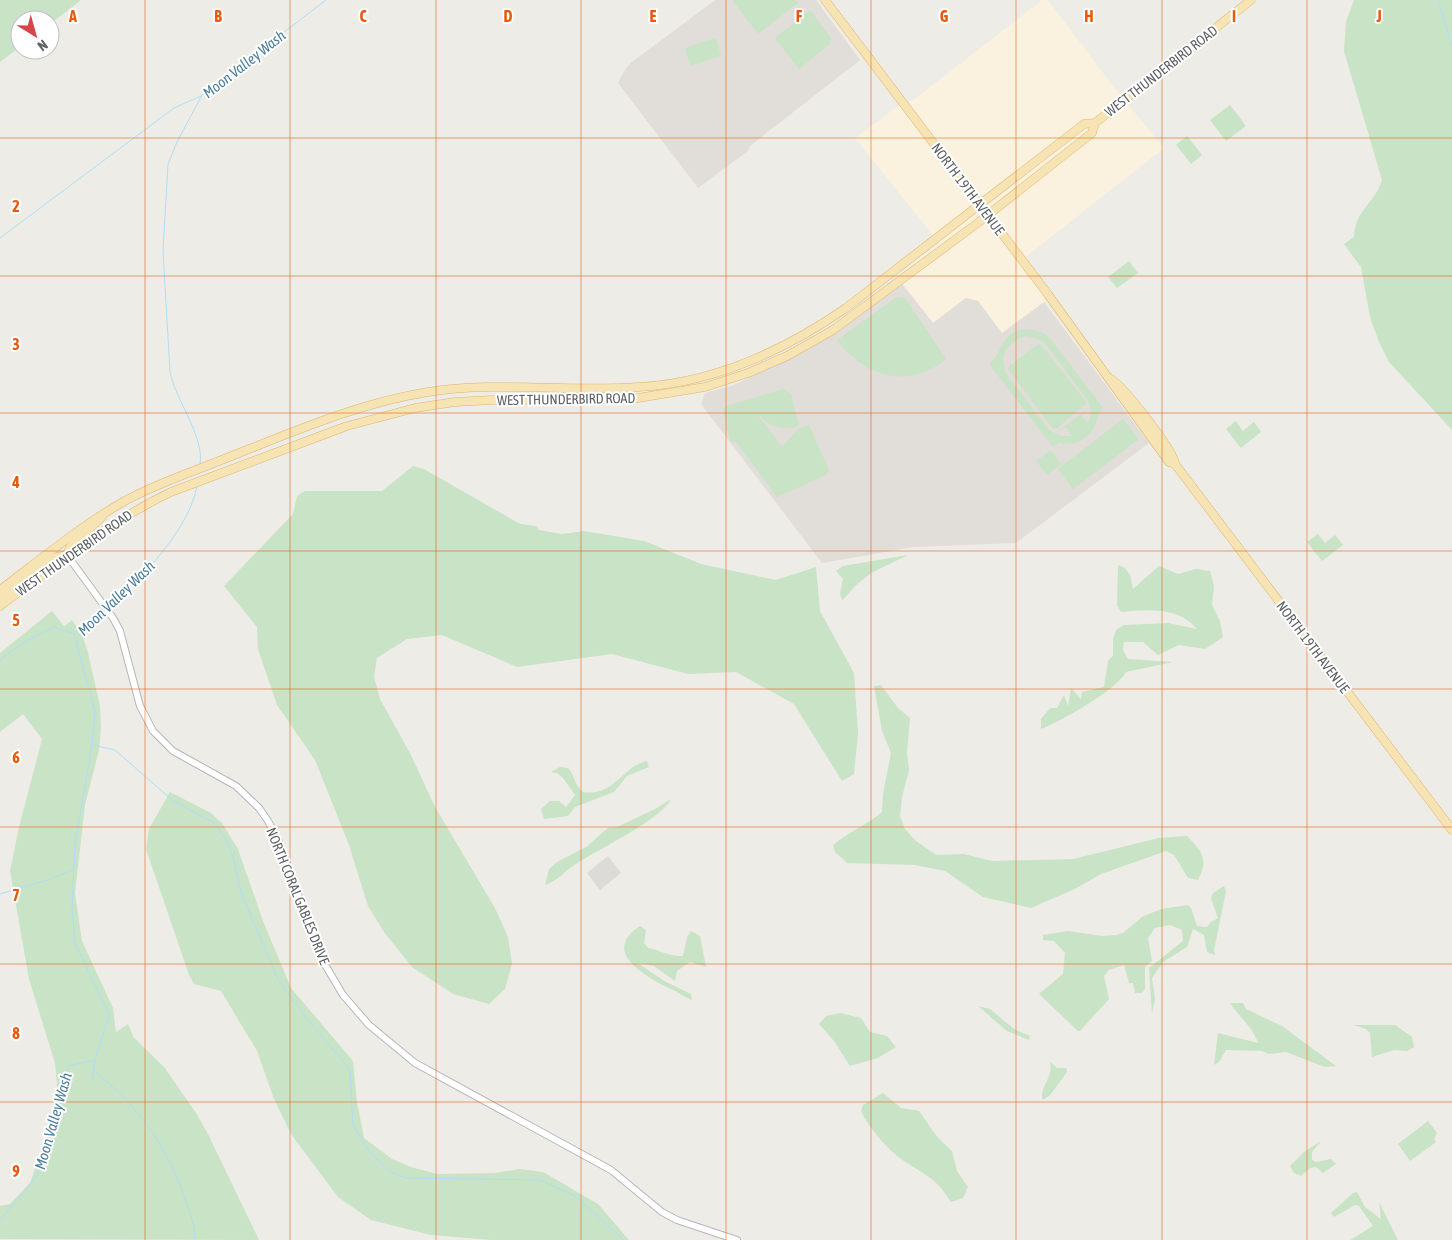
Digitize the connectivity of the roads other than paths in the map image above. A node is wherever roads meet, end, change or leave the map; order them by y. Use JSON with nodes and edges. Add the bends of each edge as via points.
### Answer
{"nodes":[{"id":1,"x":825,"y":0,"type":"edge"},
{"id":2,"x":1251,"y":0,"type":"edge"},
{"id":3,"x":1095,"y":123,"type":"junction"},
{"id":4,"x":980,"y":206,"type":"junction"},
{"id":5,"x":988,"y":216,"type":"junction"},
{"id":6,"x":907,"y":261,"type":"junction"},
{"id":7,"x":914,"y":270,"type":"junction"},
{"id":8,"x":453,"y":380,"type":"dead end"},
{"id":9,"x":454,"y":389,"type":"junction"},
{"id":10,"x":455,"y":402,"type":"junction"},
{"id":11,"x":223,"y":460,"type":"junction"},
{"id":12,"x":228,"y":472,"type":"junction"},
{"id":13,"x":106,"y":512,"type":"junction"},
{"id":14,"x":67,"y":556,"type":"junction"},
{"id":15,"x":0,"y":590,"type":"edge"},
{"id":16,"x":0,"y":597,"type":"edge"},
{"id":17,"x":0,"y":606,"type":"edge"},
{"id":18,"x":1452,"y":830,"type":"edge"},
{"id":19,"x":737,"y":1240,"type":"edge"}],
"edges":[{"from":1,"to":4,"type":"main road","name":"NORTH 19TH AVENUE"},
{"from":2,"to":3,"type":"main road","name":"WEST THUNDERBIRD ROAD"},
{"from":3,"to":4,"type":"main road","name":"WEST THUNDERBIRD ROAD","via":[[1084,124]]},
{"from":3,"to":5,"type":"main road","name":"WEST THUNDERBIRD ROAD","via":[[1092,133]]},
{"from":4,"to":5,"type":"main road","name":"NORTH 19TH AVENUE"},
{"from":4,"to":6,"type":"main road","name":"WEST THUNDERBIRD ROAD"},
{"from":5,"to":7,"type":"main road","name":"WEST THUNDERBIRD ROAD"},
{"from":5,"to":18,"type":"main road","name":"NORTH 19TH AVENUE","via":[[1164,455],[1175,464]]},
{"from":6,"to":7,"type":"main road"},
{"from":6,"to":9,"type":"main road","name":"WEST THUNDERBIRD ROAD","via":[[812,331],[743,364],[716,373],[639,387]]},
{"from":7,"to":10,"type":"main road","name":"WEST THUNDERBIRD ROAD","via":[[805,347],[772,364],[719,383],[632,399]]},
{"from":8,"to":9,"type":"main road"},
{"from":9,"to":10,"type":"main road"},
{"from":9,"to":11,"type":"main road","name":"WEST THUNDERBIRD ROAD","via":[[408,395],[365,406]]},
{"from":10,"to":12,"type":"main road","name":"WEST THUNDERBIRD ROAD","via":[[369,418]]},
{"from":11,"to":12,"type":"main road"},
{"from":11,"to":13,"type":"main road","name":"WEST THUNDERBIRD ROAD","via":[[143,492]]},
{"from":12,"to":14,"type":"main road","name":"WEST THUNDERBIRD ROAD","via":[[132,512]]},
{"from":13,"to":14,"type":"main road","via":[[70,547]]},
{"from":13,"to":15,"type":"main road","name":"WEST THUNDERBIRD ROAD"},
{"from":14,"to":16,"type":"main road","via":[[53,558]]},
{"from":14,"to":17,"type":"main road","name":"WEST THUNDERBIRD ROAD"},
{"from":14,"to":19,"type":"street","name":"NORTH CORAL GABLES DRIVE","via":[[120,631],[140,706],[153,731],[173,750],[236,786],[268,821],[279,842],[321,958],[343,996],[369,1026],[415,1063],[611,1170],[662,1212]]}]}
